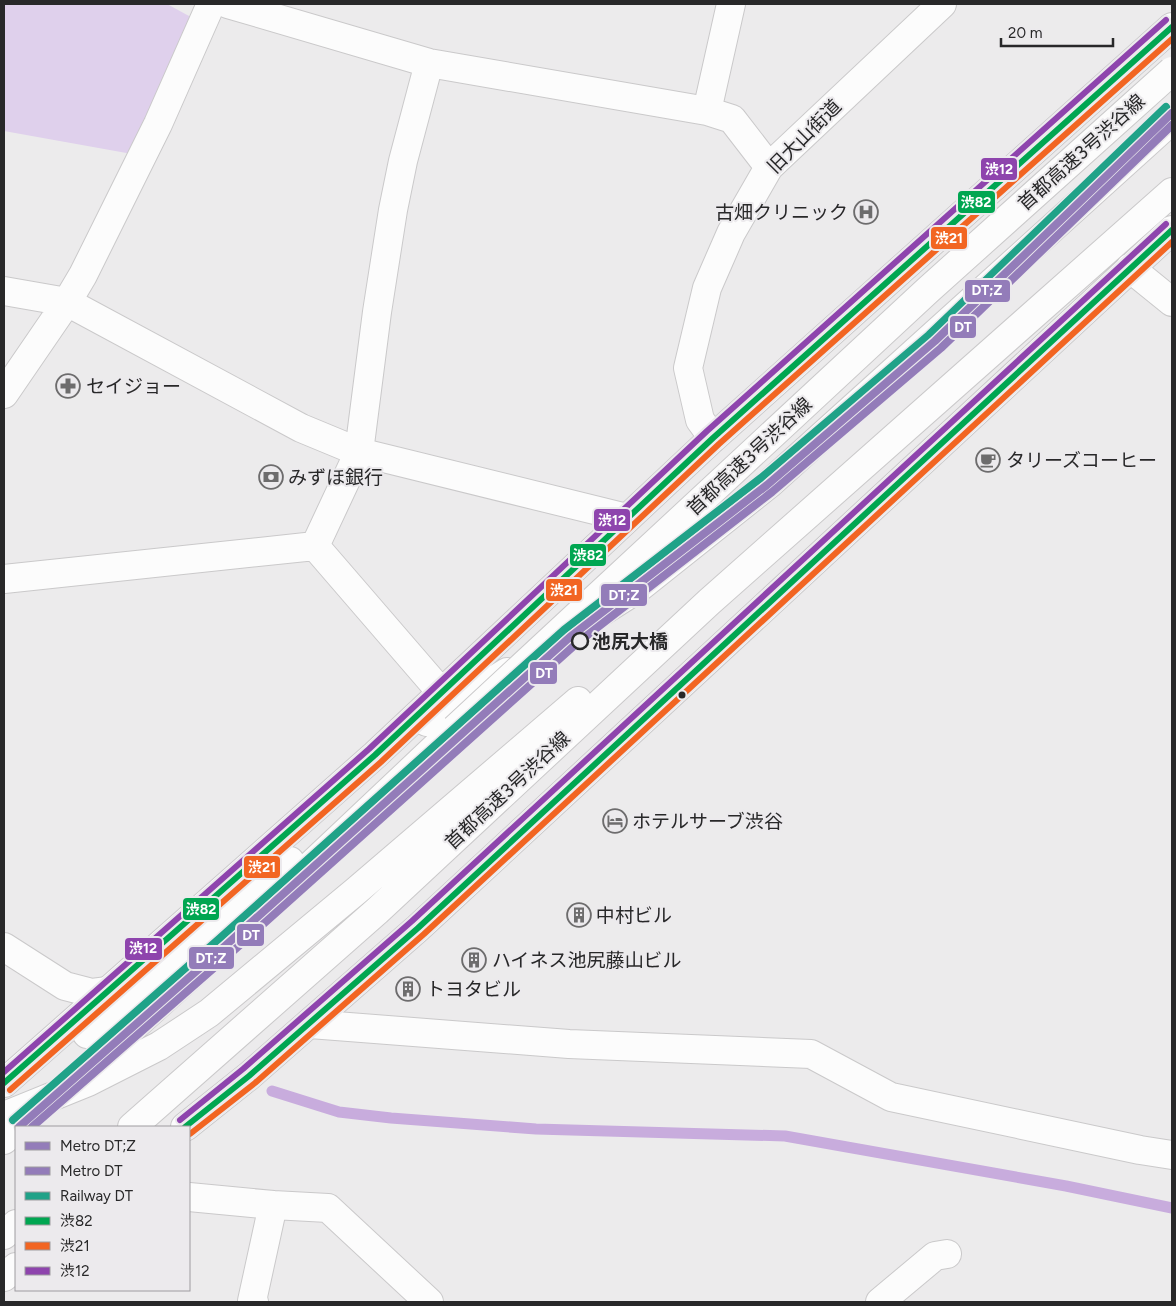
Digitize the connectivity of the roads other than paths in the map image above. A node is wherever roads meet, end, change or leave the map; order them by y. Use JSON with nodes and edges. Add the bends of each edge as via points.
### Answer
{"nodes":[{"id":1,"x":210,"y":4,"type":"edge"},
{"id":2,"x":228,"y":4,"type":"edge"},
{"id":3,"x":731,"y":4,"type":"edge"},
{"id":4,"x":942,"y":4,"type":"edge"},
{"id":5,"x":1172,"y":27,"type":"edge"},
{"id":6,"x":429,"y":63,"type":"junction"},
{"id":7,"x":1172,"y":71,"type":"edge"},
{"id":8,"x":707,"y":112,"type":"junction"},
{"id":9,"x":1172,"y":120,"type":"edge"},
{"id":10,"x":769,"y":167,"type":"junction"},
{"id":11,"x":1172,"y":192,"type":"edge"},
{"id":12,"x":1172,"y":230,"type":"edge"},
{"id":13,"x":1130,"y":268,"type":"junction"},
{"id":14,"x":4,"y":291,"type":"edge"},
{"id":15,"x":67,"y":302,"type":"junction"},
{"id":16,"x":1172,"y":302,"type":"edge"},
{"id":17,"x":4,"y":394,"type":"edge"},
{"id":18,"x":713,"y":438,"type":"junction"},
{"id":19,"x":359,"y":452,"type":"junction"},
{"id":20,"x":627,"y":518,"type":"junction"},
{"id":21,"x":315,"y":546,"type":"junction"},
{"id":22,"x":4,"y":579,"type":"edge"},
{"id":23,"x":709,"y":602,"type":"junction"},
{"id":24,"x":440,"y":692,"type":"junction"},
{"id":25,"x":455,"y":729,"type":"junction"},
{"id":26,"x":375,"y":755,"type":"junction"},
{"id":27,"x":4,"y":947,"type":"edge"},
{"id":28,"x":108,"y":991,"type":"junction"},
{"id":29,"x":310,"y":1024,"type":"junction"},
{"id":30,"x":4,"y":1083,"type":"edge"},
{"id":31,"x":4,"y":1101,"type":"edge"},
{"id":32,"x":4,"y":1116,"type":"edge"},
{"id":33,"x":19,"y":1126,"type":"edge"},
{"id":34,"x":133,"y":1126,"type":"edge"},
{"id":35,"x":186,"y":1126,"type":"edge"},
{"id":36,"x":15,"y":1130,"type":"edge"},
{"id":37,"x":4,"y":1140,"type":"edge"},
{"id":38,"x":1172,"y":1155,"type":"edge"},
{"id":39,"x":190,"y":1197,"type":"edge"},
{"id":40,"x":273,"y":1204,"type":"junction"},
{"id":41,"x":15,"y":1225,"type":"edge"},
{"id":42,"x":4,"y":1235,"type":"edge"},
{"id":43,"x":947,"y":1254,"type":"dead end"},
{"id":44,"x":15,"y":1268,"type":"edge"},
{"id":45,"x":4,"y":1277,"type":"edge"},
{"id":46,"x":254,"y":1302,"type":"edge"},
{"id":47,"x":429,"y":1302,"type":"edge"},
{"id":48,"x":880,"y":1302,"type":"edge"}],
"edges":[{"from":1,"to":15,"type":"main road","via":[[147,147]]},
{"from":2,"to":6,"type":"main road"},
{"from":3,"to":8,"type":"main road"},
{"from":4,"to":10,"type":"main road","name":"旧大山街道"},
{"from":5,"to":18,"type":"main road"},
{"from":6,"to":8,"type":"main road"},
{"from":6,"to":19,"type":"main road","via":[[403,161],[394,210]]},
{"from":7,"to":25,"type":"main road","name":"首都高速3号渋谷線","bridge":true,"via":[[928,290]]},
{"from":8,"to":10,"type":"main road","via":[[732,120]]},
{"from":9,"to":26,"type":"main road","via":[[769,484],[636,590]]},
{"from":10,"to":18,"type":"main road","name":"旧大山街道","via":[[731,233],[707,288],[688,368],[700,420]]},
{"from":11,"to":23,"type":"main road","name":"首都高速3号渋谷線"},
{"from":12,"to":13,"type":"main road"},
{"from":13,"to":16,"type":"main road"},
{"from":13,"to":29,"type":"main road"},
{"from":14,"to":15,"type":"main road"},
{"from":15,"to":17,"type":"main road"},
{"from":15,"to":19,"type":"main road","via":[[301,428]]},
{"from":18,"to":20,"type":"main road"},
{"from":19,"to":20,"type":"main road"},
{"from":19,"to":21,"type":"main road"},
{"from":20,"to":24,"type":"main road"},
{"from":21,"to":22,"type":"main road"},
{"from":21,"to":24,"type":"main road"},
{"from":23,"to":32,"type":"main road","via":[[565,711],[209,1013],[159,1046],[88,1082]]},
{"from":23,"to":34,"type":"main road","name":"首都高速3号渋谷線","via":[[377,912]]},
{"from":24,"to":26,"type":"main road"},
{"from":25,"to":31,"type":"main road","via":[[288,862]]},
{"from":25,"to":33,"type":"main road","name":"首都高速3号渋谷線","via":[[266,907],[93,1064]]},
{"from":26,"to":28,"type":"main road"},
{"from":27,"to":28,"type":"main road","via":[[65,986],[92,993]]},
{"from":28,"to":30,"type":"main road"},
{"from":29,"to":35,"type":"main road"},
{"from":29,"to":38,"type":"main road","via":[[569,1044],[811,1054],[891,1097]]},
{"from":36,"to":37,"type":"main road","name":"首都高速3号渋谷線"},
{"from":39,"to":40,"type":"main road"},
{"from":40,"to":46,"type":"main road"},
{"from":40,"to":47,"type":"main road","via":[[328,1208]]},
{"from":41,"to":42,"type":"main road"},
{"from":43,"to":48,"type":"main road","via":[[935,1256]]},
{"from":44,"to":45,"type":"main road"}]}
